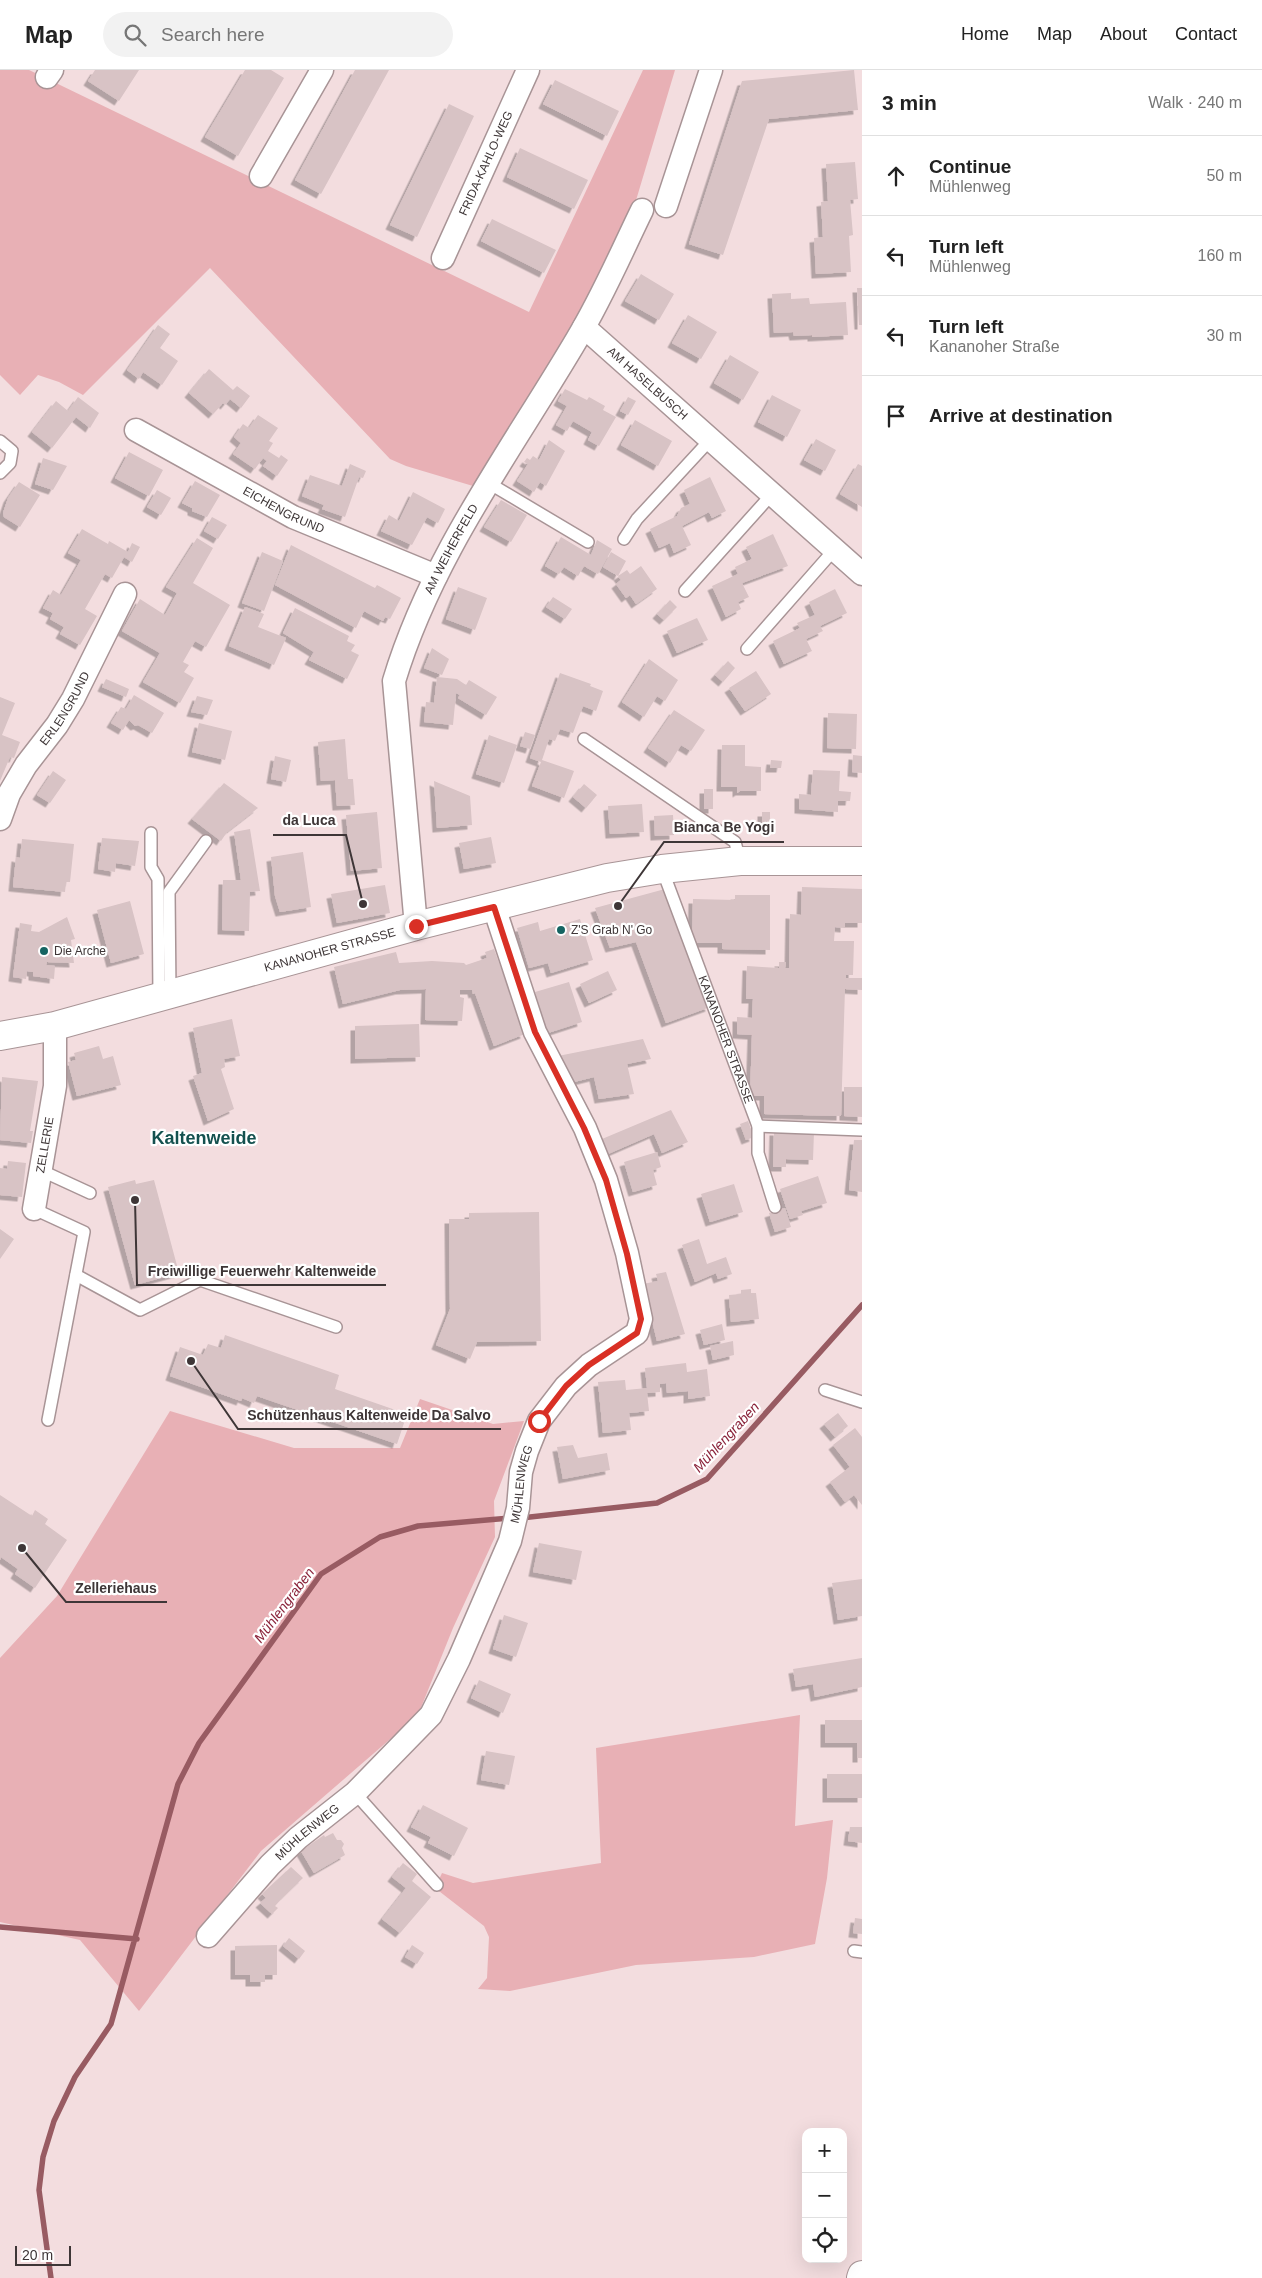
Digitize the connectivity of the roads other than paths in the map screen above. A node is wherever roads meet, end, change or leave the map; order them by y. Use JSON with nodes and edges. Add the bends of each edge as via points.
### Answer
{"nodes":[{"id":1,"x":322,"y":70,"type":"edge"},
{"id":2,"x":528,"y":70,"type":"edge"},
{"id":3,"x":712,"y":70,"type":"edge"},
{"id":4,"x":261,"y":176,"type":"dead end"},
{"id":5,"x":666,"y":206,"type":"dead end"},
{"id":6,"x":642,"y":210,"type":"dead end"},
{"id":7,"x":443,"y":258,"type":"dead end"},
{"id":8,"x":584,"y":327,"type":"junction"},
{"id":9,"x":136,"y":430,"type":"dead end"},
{"id":10,"x":710,"y":440,"type":"junction"},
{"id":11,"x":0,"y":441,"type":"edge"},
{"id":12,"x":0,"y":473,"type":"edge"},
{"id":13,"x":486,"y":482,"type":"junction"},
{"id":14,"x":772,"y":494,"type":"junction"},
{"id":15,"x":624,"y":539,"type":"dead end"},
{"id":16,"x":588,"y":542,"type":"dead end"},
{"id":17,"x":834,"y":550,"type":"junction"},
{"id":18,"x":862,"y":574,"type":"edge"},
{"id":19,"x":436,"y":576,"type":"junction"},
{"id":20,"x":685,"y":591,"type":"dead end"},
{"id":21,"x":125,"y":594,"type":"dead end"},
{"id":22,"x":747,"y":648,"type":"dead end"},
{"id":23,"x":584,"y":739,"type":"dead end"},
{"id":24,"x":0,"y":819,"type":"edge"},
{"id":25,"x":151,"y":833,"type":"dead end"},
{"id":26,"x":206,"y":841,"type":"dead end"},
{"id":27,"x":740,"y":861,"type":"junction"},
{"id":28,"x":862,"y":861,"type":"edge"},
{"id":29,"x":662,"y":869,"type":"junction"},
{"id":30,"x":494,"y":907,"type":"junction"},
{"id":31,"x":416,"y":926,"type":"junction"},
{"id":32,"x":165,"y":996,"type":"junction"},
{"id":33,"x":55,"y":1026,"type":"junction"},
{"id":34,"x":0,"y":1036,"type":"edge"},
{"id":35,"x":758,"y":1126,"type":"junction"},
{"id":36,"x":862,"y":1130,"type":"edge"},
{"id":37,"x":40,"y":1170,"type":"junction"},
{"id":38,"x":90,"y":1193,"type":"dead end"},
{"id":39,"x":775,"y":1208,"type":"dead end"},
{"id":40,"x":34,"y":1209,"type":"joint"},
{"id":41,"x":76,"y":1275,"type":"junction"},
{"id":42,"x":336,"y":1327,"type":"dead end"},
{"id":43,"x":825,"y":1390,"type":"dead end"},
{"id":44,"x":862,"y":1402,"type":"edge"},
{"id":45,"x":48,"y":1420,"type":"dead end"},
{"id":46,"x":355,"y":1793,"type":"junction"},
{"id":47,"x":437,"y":1885,"type":"dead end"},
{"id":48,"x":208,"y":1936,"type":"dead end"}],
"edges":[{"from":1,"to":4,"type":"street"},
{"from":2,"to":7,"type":"street","name":"FRIDA-KAHLO-WEG"},
{"from":3,"to":5,"type":"street"},
{"from":6,"to":8,"type":"street","name":"AM WEIHERFELD"},
{"from":8,"to":10,"type":"street","name":"AM HASELBUSCH"},
{"from":8,"to":13,"type":"street","name":"AM WEIHERFELD"},
{"from":9,"to":19,"type":"street","name":"EICHENGRUND","via":[[293,518]]},
{"from":10,"to":14,"type":"street","name":"AM HASELBUSCH"},
{"from":10,"to":15,"type":"lane","via":[[637,519]]},
{"from":11,"to":12,"type":"lane","via":[[12,451],[10,463]]},
{"from":13,"to":16,"type":"lane"},
{"from":13,"to":19,"type":"street","name":"AM WEIHERFELD"},
{"from":14,"to":17,"type":"street","name":"AM HASELBUSCH"},
{"from":14,"to":20,"type":"lane"},
{"from":17,"to":18,"type":"street","name":"AM HASELBUSCH"},
{"from":17,"to":22,"type":"lane"},
{"from":19,"to":31,"type":"street","name":"AM WEIHERFELD","via":[[401,655],[394,681]]},
{"from":21,"to":24,"type":"street","name":"ERLENGRUND","via":[[73,698],[9,794]]},
{"from":23,"to":27,"type":"lane","via":[[735,842]]},
{"from":25,"to":32,"type":"lane","via":[[151,868],[158,879]]},
{"from":26,"to":32,"type":"lane","via":[[169,892]]},
{"from":27,"to":28,"type":"street","name":"KANANOHER STRASSE"},
{"from":27,"to":29,"type":"street","name":"KANANOHER STRASSE"},
{"from":29,"to":30,"type":"street","name":"KANANOHER STRASSE","via":[[607,878]]},
{"from":29,"to":35,"type":"lane","name":"KANANOHER STRASSE"},
{"from":30,"to":31,"type":"street","name":"KANANOHER STRASSE"},
{"from":30,"to":46,"type":"street","name":"MÜHLENWEG","via":[[535,1032],[584,1128],[606,1180],[641,1319],[637,1333],[589,1365],[566,1386],[539,1421],[521,1472],[510,1541],[431,1715]]},
{"from":31,"to":32,"type":"street","name":"KANANOHER STRASSE"},
{"from":32,"to":33,"type":"street","name":"KANANOHER STRASSE"},
{"from":33,"to":34,"type":"street","name":"KANANOHER STRASSE"},
{"from":33,"to":37,"type":"street","name":"ZELLERIE","via":[[55,1086]]},
{"from":35,"to":36,"type":"lane"},
{"from":35,"to":39,"type":"lane","name":"KANANOHER STRASSE","via":[[758,1153]]},
{"from":37,"to":38,"type":"lane"},
{"from":37,"to":40,"type":"street","name":"ZELLERIE"},
{"from":40,"to":41,"type":"lane","name":"ZELLERIE","via":[[84,1232]]},
{"from":41,"to":42,"type":"lane","via":[[140,1310],[200,1280]]},
{"from":41,"to":45,"type":"lane"},
{"from":43,"to":44,"type":"lane"},
{"from":46,"to":47,"type":"lane"},
{"from":46,"to":48,"type":"street","name":"MÜHLENWEG","via":[[298,1838],[270,1865]]}]}
